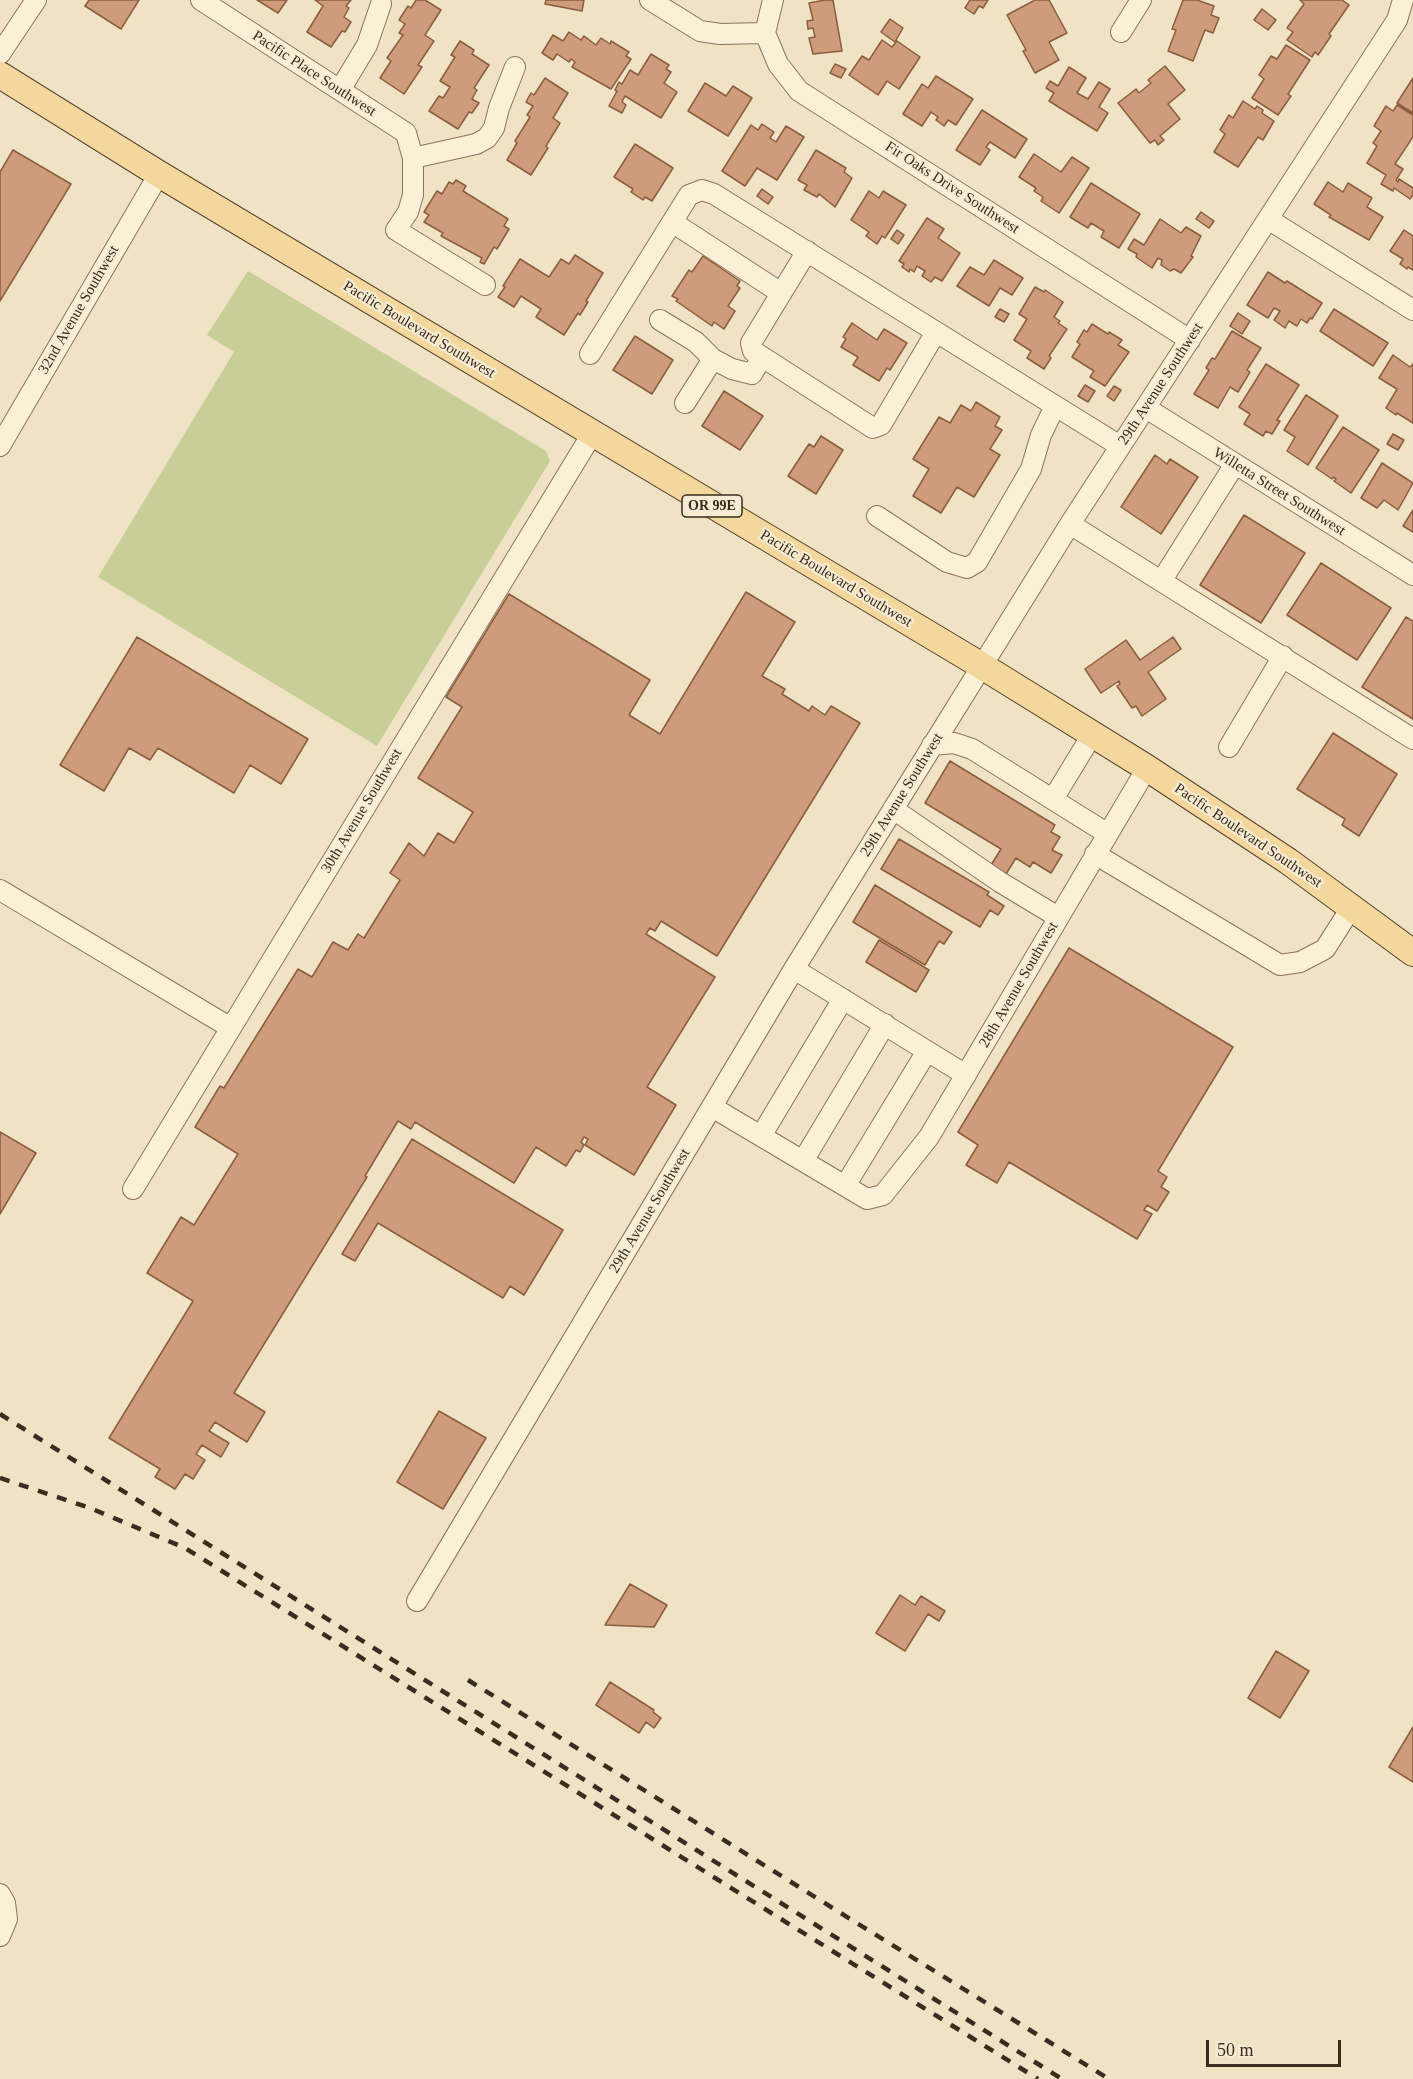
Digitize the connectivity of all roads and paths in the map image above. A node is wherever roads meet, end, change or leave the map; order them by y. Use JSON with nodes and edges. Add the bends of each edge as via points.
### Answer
{"nodes":[{"id":1,"x":36,"y":0,"type":"edge"},
{"id":2,"x":650,"y":0,"type":"edge"},
{"id":3,"x":773,"y":0,"type":"edge"},
{"id":4,"x":1141,"y":0,"type":"edge"},
{"id":5,"x":1403,"y":0,"type":"edge"},
{"id":6,"x":212,"y":3,"type":"edge"},
{"id":7,"x":381,"y":4,"type":"dead end"},
{"id":8,"x":1121,"y":32,"type":"dead end"},
{"id":9,"x":765,"y":33,"type":"junction"},
{"id":10,"x":0,"y":54,"type":"edge"},
{"id":11,"x":514,"y":67,"type":"dead end"},
{"id":12,"x":0,"y":75,"type":"edge"},
{"id":13,"x":340,"y":90,"type":"junction"},
{"id":14,"x":413,"y":158,"type":"junction"},
{"id":15,"x":159,"y":174,"type":"junction"},
{"id":16,"x":1268,"y":219,"type":"junction"},
{"id":17,"x":672,"y":222,"type":"junction"},
{"id":18,"x":807,"y":251,"type":"junction"},
{"id":19,"x":485,"y":285,"type":"dead end"},
{"id":20,"x":781,"y":293,"type":"junction"},
{"id":21,"x":1413,"y":309,"type":"edge"},
{"id":22,"x":660,"y":320,"type":"dead end"},
{"id":23,"x":936,"y":332,"type":"junction"},
{"id":24,"x":1190,"y":340,"type":"junction"},
{"id":25,"x":590,"y":354,"type":"dead end"},
{"id":26,"x":762,"y":357,"type":"junction"},
{"id":27,"x":713,"y":359,"type":"junction"},
{"id":28,"x":685,"y":403,"type":"dead end"},
{"id":29,"x":1055,"y":406,"type":"junction"},
{"id":30,"x":1146,"y":408,"type":"junction"},
{"id":31,"x":592,"y":434,"type":"junction"},
{"id":32,"x":0,"y":446,"type":"edge"},
{"id":33,"x":1120,"y":446,"type":"junction"},
{"id":34,"x":1235,"y":464,"type":"junction"},
{"id":35,"x":877,"y":516,"type":"dead end"},
{"id":36,"x":1070,"y":524,"type":"junction"},
{"id":37,"x":1413,"y":575,"type":"edge"},
{"id":38,"x":1162,"y":580,"type":"junction"},
{"id":39,"x":1283,"y":656,"type":"junction"},
{"id":40,"x":982,"y":666,"type":"junction"},
{"id":41,"x":1092,"y":735,"type":"junction"},
{"id":42,"x":1413,"y":739,"type":"edge"},
{"id":43,"x":932,"y":745,"type":"junction"},
{"id":44,"x":1229,"y":747,"type":"dead end"},
{"id":45,"x":1147,"y":768,"type":"junction"},
{"id":46,"x":1053,"y":799,"type":"junction"},
{"id":47,"x":893,"y":809,"type":"junction"},
{"id":48,"x":1108,"y":834,"type":"junction"},
{"id":49,"x":1095,"y":854,"type":"junction"},
{"id":50,"x":0,"y":890,"type":"edge"},
{"id":51,"x":1351,"y":908,"type":"junction"},
{"id":52,"x":1058,"y":917,"type":"junction"},
{"id":53,"x":1413,"y":953,"type":"edge"},
{"id":54,"x":794,"y":969,"type":"junction"},
{"id":55,"x":843,"y":999,"type":"junction"},
{"id":56,"x":885,"y":1024,"type":"junction"},
{"id":57,"x":231,"y":1028,"type":"junction"},
{"id":58,"x":927,"y":1051,"type":"junction"},
{"id":59,"x":966,"y":1075,"type":"junction"},
{"id":60,"x":712,"y":1107,"type":"junction"},
{"id":61,"x":761,"y":1136,"type":"junction"},
{"id":62,"x":803,"y":1161,"type":"junction"},
{"id":63,"x":845,"y":1186,"type":"junction"},
{"id":64,"x":133,"y":1189,"type":"dead end"},
{"id":65,"x":417,"y":1601,"type":"dead end"},
{"id":66,"x":0,"y":1894,"type":"edge"},
{"id":67,"x":0,"y":1935,"type":"edge"}],
"edges":[{"from":1,"to":10,"type":"street"},
{"from":2,"to":9,"type":"street","via":[[700,31]]},
{"from":3,"to":9,"type":"street"},
{"from":4,"to":8,"type":"street"},
{"from":5,"to":16,"type":"street","name":"29th Avenue Southwest","via":[[1397,20]]},
{"from":6,"to":13,"type":"street","name":"Pacific Place Southwest"},
{"from":7,"to":13,"type":"street","via":[[367,45]]},
{"from":9,"to":24,"type":"street","name":"Fir Oaks Drive Southwest","via":[[778,64],[799,91]]},
{"from":11,"to":14,"type":"street","via":[[487,138]]},
{"from":12,"to":15,"type":"main road","name":"Pacific Boulevard Southwest","number":"OR 99E"},
{"from":13,"to":14,"type":"street","name":"Pacific Place Southwest","via":[[406,133]]},
{"from":14,"to":19,"type":"street","via":[[413,195],[396,230]]},
{"from":15,"to":31,"type":"main road","name":"Pacific Boulevard Southwest","number":"OR 99E"},
{"from":15,"to":32,"type":"street","name":"32nd Avenue Southwest"},
{"from":16,"to":21,"type":"street"},
{"from":16,"to":24,"type":"street","name":"29th Avenue Southwest"},
{"from":17,"to":18,"type":"street","via":[[689,195],[702,190]]},
{"from":17,"to":20,"type":"street"},
{"from":17,"to":25,"type":"street"},
{"from":18,"to":20,"type":"street"},
{"from":18,"to":23,"type":"street"},
{"from":20,"to":26,"type":"street","via":[[751,343],[753,351]]},
{"from":22,"to":27,"type":"street","via":[[696,342]]},
{"from":23,"to":26,"type":"street","via":[[881,425],[873,428]]},
{"from":23,"to":29,"type":"street"},
{"from":24,"to":30,"type":"street","name":"29th Avenue Southwest"},
{"from":26,"to":27,"type":"street","via":[[752,375]]},
{"from":27,"to":28,"type":"street"},
{"from":29,"to":33,"type":"street"},
{"from":29,"to":35,"type":"street","via":[[1031,469],[977,562],[967,568],[948,562]]},
{"from":30,"to":33,"type":"street","name":"29th Avenue Southwest"},
{"from":30,"to":34,"type":"street","name":"Willetta Street Southwest"},
{"from":31,"to":40,"type":"main road","name":"Pacific Boulevard Southwest","number":"OR 99E"},
{"from":31,"to":57,"type":"street","name":"30th Avenue Southwest"},
{"from":33,"to":36,"type":"street","name":"29th Avenue Southwest"},
{"from":34,"to":37,"type":"street","name":"Willetta Street Southwest"},
{"from":34,"to":38,"type":"street"},
{"from":36,"to":38,"type":"street"},
{"from":36,"to":40,"type":"street","name":"29th Avenue Southwest"},
{"from":38,"to":39,"type":"street"},
{"from":39,"to":42,"type":"street"},
{"from":39,"to":44,"type":"street"},
{"from":40,"to":41,"type":"main road","name":"Pacific Boulevard Southwest","number":"OR 99E"},
{"from":40,"to":43,"type":"street","name":"29th Avenue Southwest"},
{"from":41,"to":45,"type":"main road","name":"Pacific Boulevard Southwest","number":"OR 99E"},
{"from":41,"to":46,"type":"street"},
{"from":43,"to":46,"type":"street","via":[[954,743],[972,749]]},
{"from":43,"to":47,"type":"street","name":"29th Avenue Southwest"},
{"from":45,"to":48,"type":"street","name":"28th Avenue Southwest"},
{"from":45,"to":51,"type":"main road","name":"Pacific Boulevard Southwest","number":"OR 99E","via":[[1288,861]]},
{"from":46,"to":48,"type":"street"},
{"from":47,"to":52,"type":"street"},
{"from":47,"to":54,"type":"street","name":"29th Avenue Southwest"},
{"from":48,"to":49,"type":"street","name":"28th Avenue Southwest"},
{"from":49,"to":51,"type":"street","via":[[1280,965],[1300,962],[1325,949]]},
{"from":49,"to":52,"type":"street","name":"28th Avenue Southwest"},
{"from":50,"to":57,"type":"street"},
{"from":51,"to":53,"type":"main road","name":"Pacific Boulevard Southwest","number":"OR 99E"},
{"from":52,"to":59,"type":"street","name":"28th Avenue Southwest"},
{"from":54,"to":55,"type":"street"},
{"from":54,"to":60,"type":"street","name":"29th Avenue Southwest"},
{"from":55,"to":56,"type":"street"},
{"from":55,"to":61,"type":"street"},
{"from":56,"to":58,"type":"street"},
{"from":56,"to":62,"type":"street"},
{"from":57,"to":64,"type":"street","name":"30th Avenue Southwest"},
{"from":58,"to":59,"type":"street"},
{"from":58,"to":63,"type":"street"},
{"from":59,"to":63,"type":"street","name":"28th Avenue Southwest","via":[[930,1137],[883,1195],[867,1199]]},
{"from":60,"to":61,"type":"street"},
{"from":60,"to":65,"type":"street","name":"29th Avenue Southwest"},
{"from":61,"to":62,"type":"street"},
{"from":62,"to":63,"type":"street"},
{"from":66,"to":67,"type":"street","via":[[7,1919]]}]}
